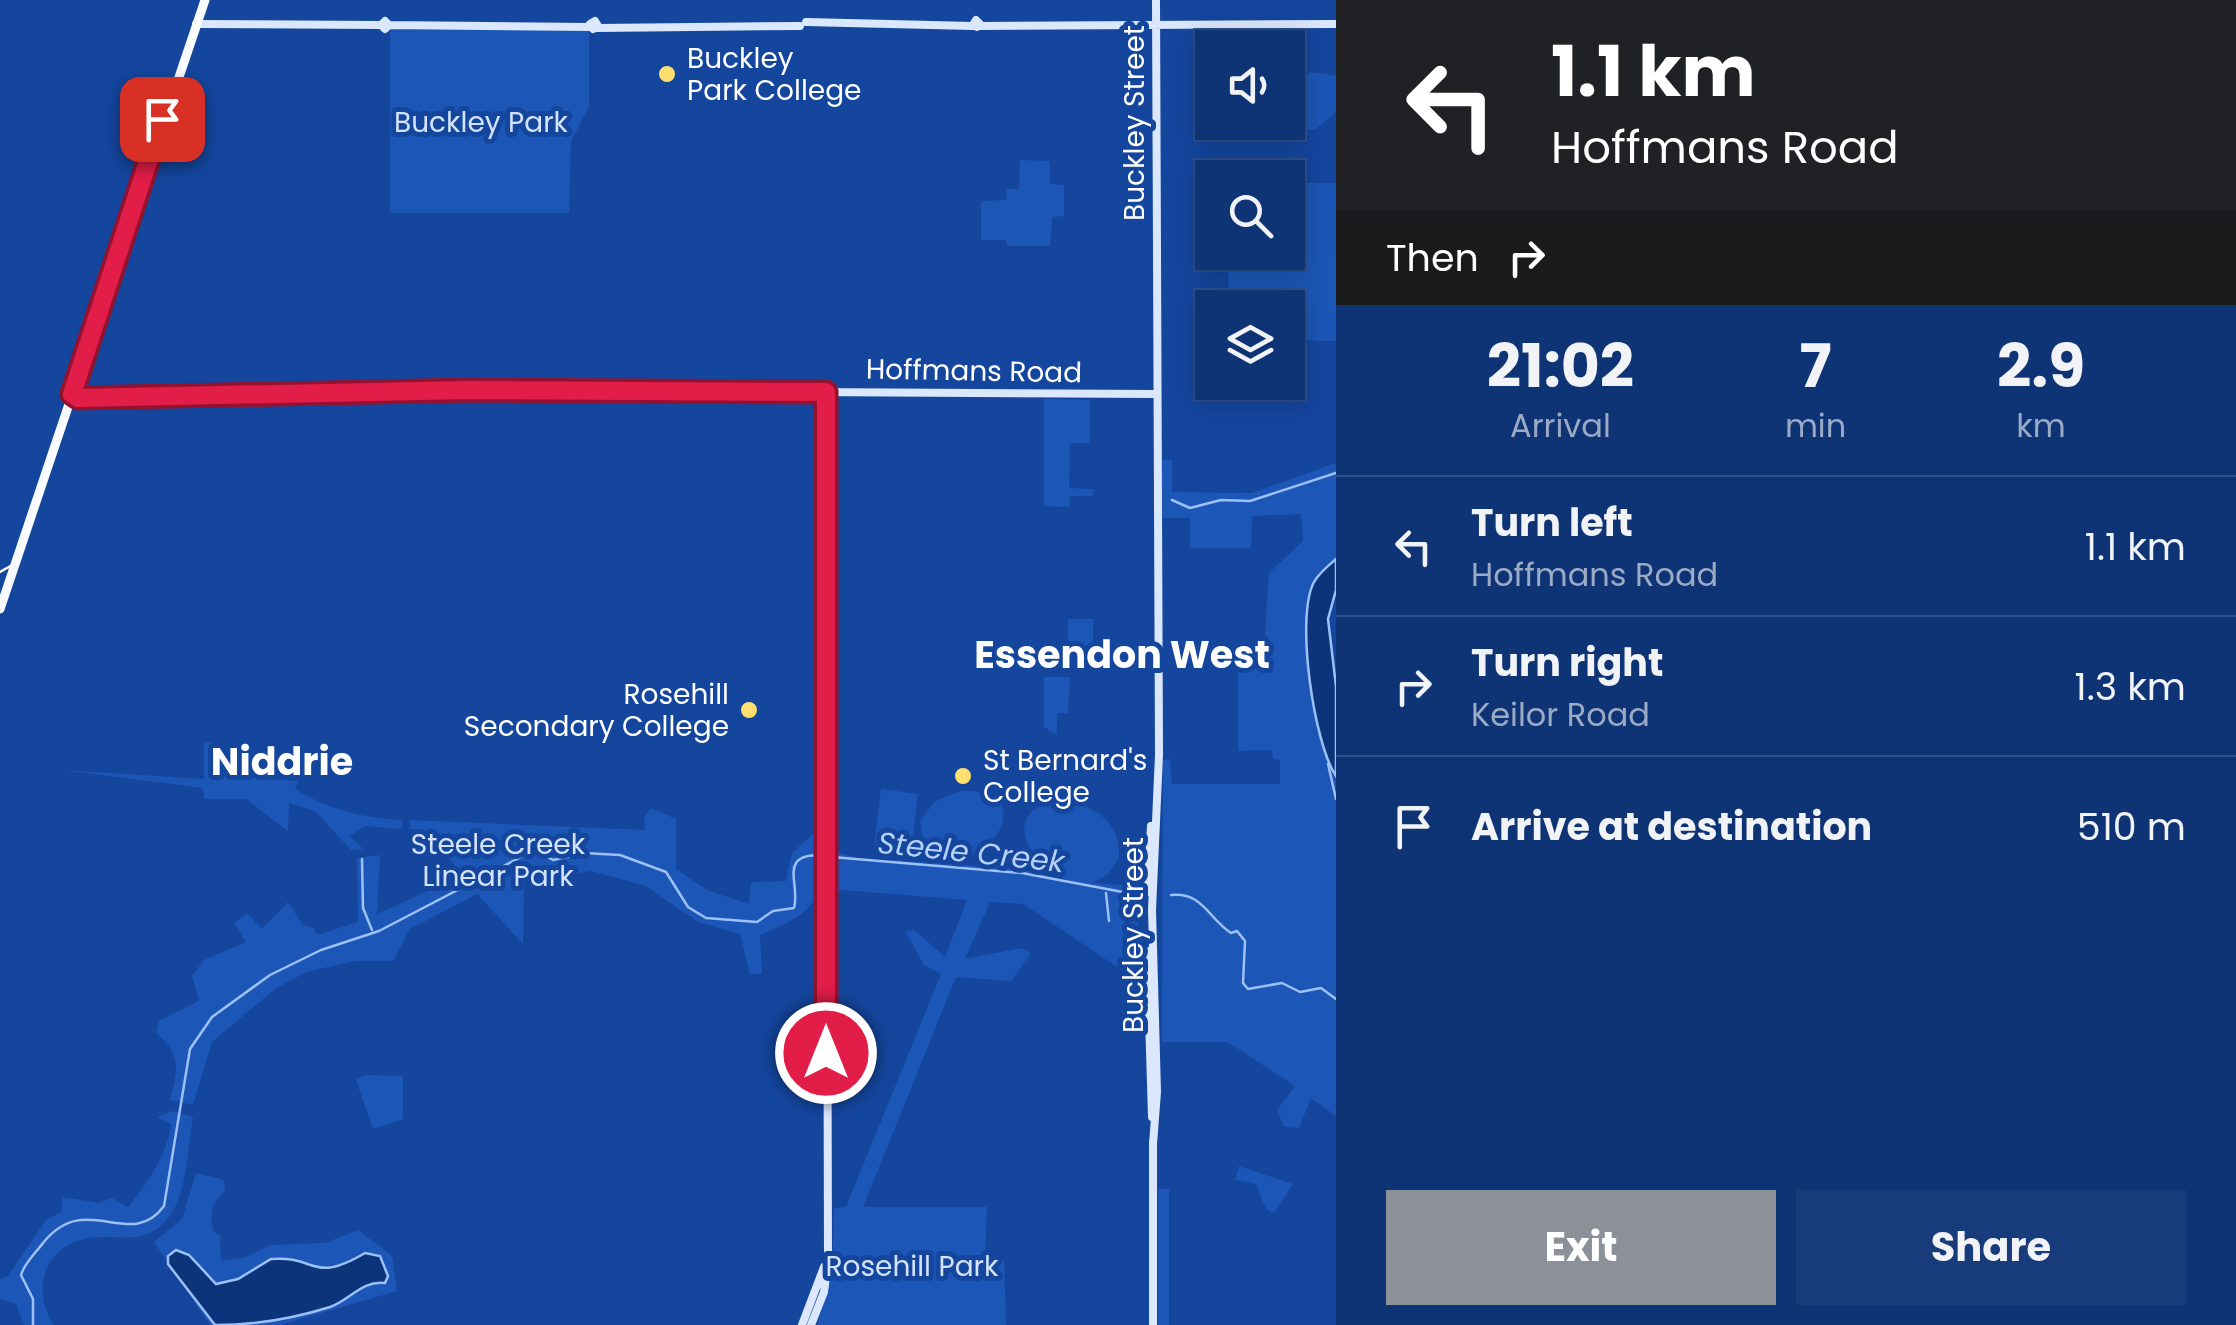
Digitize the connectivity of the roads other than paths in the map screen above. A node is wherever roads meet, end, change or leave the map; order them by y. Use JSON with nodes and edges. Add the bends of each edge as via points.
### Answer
{"nodes":[{"id":1,"x":205,"y":0,"type":"edge"},
{"id":2,"x":1156,"y":0,"type":"edge"},
{"id":3,"x":196,"y":24,"type":"junction"},
{"id":4,"x":1156,"y":24,"type":"junction"},
{"id":5,"x":1336,"y":24,"type":"edge"},
{"id":6,"x":826,"y":392,"type":"junction"},
{"id":7,"x":72,"y":394,"type":"junction"},
{"id":8,"x":1157,"y":394,"type":"junction"},
{"id":9,"x":3,"y":579,"type":"edge"},
{"id":10,"x":0,"y":609,"type":"edge"},
{"id":11,"x":827,"y":1253,"type":"junction"},
{"id":12,"x":802,"y":1325,"type":"edge"},
{"id":13,"x":811,"y":1325,"type":"edge"},
{"id":14,"x":1154,"y":1325,"type":"edge"}],
"edges":[{"from":1,"to":3,"type":"main road"},
{"from":2,"to":4,"type":"main road","name":"Buckley Street"},
{"from":3,"to":4,"type":"main road"},
{"from":3,"to":7,"type":"main road"},
{"from":4,"to":5,"type":"main road"},
{"from":4,"to":8,"type":"main road","name":"Buckley Street"},
{"from":6,"to":7,"type":"main road","name":"Hoffmans Road"},
{"from":6,"to":8,"type":"main road","name":"Hoffmans Road"},
{"from":6,"to":11,"type":"main road"},
{"from":7,"to":9,"type":"main road","via":[[14,569]]},
{"from":8,"to":14,"type":"main road","name":"Buckley Street"},
{"from":9,"to":10,"type":"main road"},
{"from":11,"to":12,"type":"main road"},
{"from":11,"to":13,"type":"main road","via":[[824,1292]]}]}
